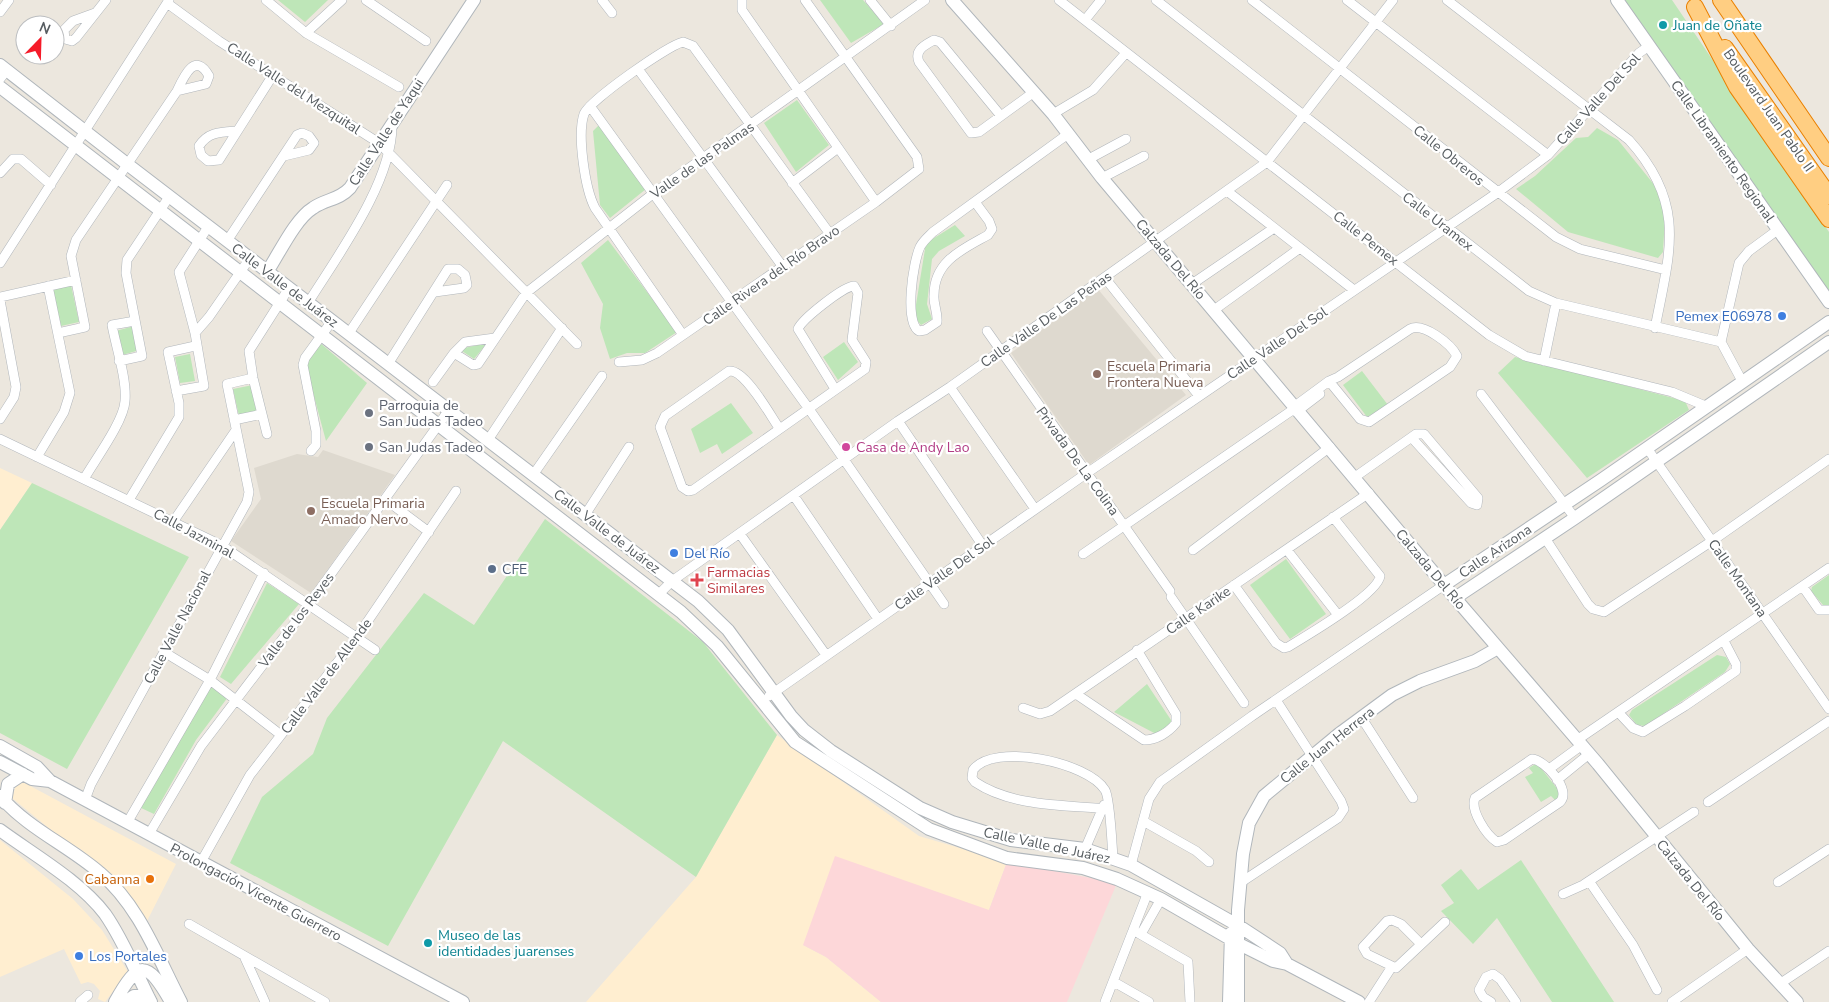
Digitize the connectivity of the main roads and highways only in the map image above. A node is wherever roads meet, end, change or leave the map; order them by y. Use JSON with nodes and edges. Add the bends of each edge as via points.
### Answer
{"nodes":[{"id":1,"x":1721,"y":0,"type":"edge"},
{"id":2,"x":1693,"y":3,"type":"edge"},
{"id":3,"x":1820,"y":144,"type":"junction"},
{"id":4,"x":1829,"y":158,"type":"edge"},
{"id":5,"x":1829,"y":171,"type":"edge"},
{"id":6,"x":1829,"y":196,"type":"edge"},
{"id":7,"x":1829,"y":219,"type":"edge"}],
"edges":[{"from":1,"to":3,"type":"highway","name":"Boulevard Juan Pablo II"},
{"from":2,"to":6,"type":"highway","name":"Boulevard Juan Pablo II"},
{"from":2,"to":7,"type":"highway","via":[[1737,87]]},
{"from":3,"to":4,"type":"highway","name":"Boulevard Juan Pablo II"},
{"from":3,"to":5,"type":"highway"}]}
